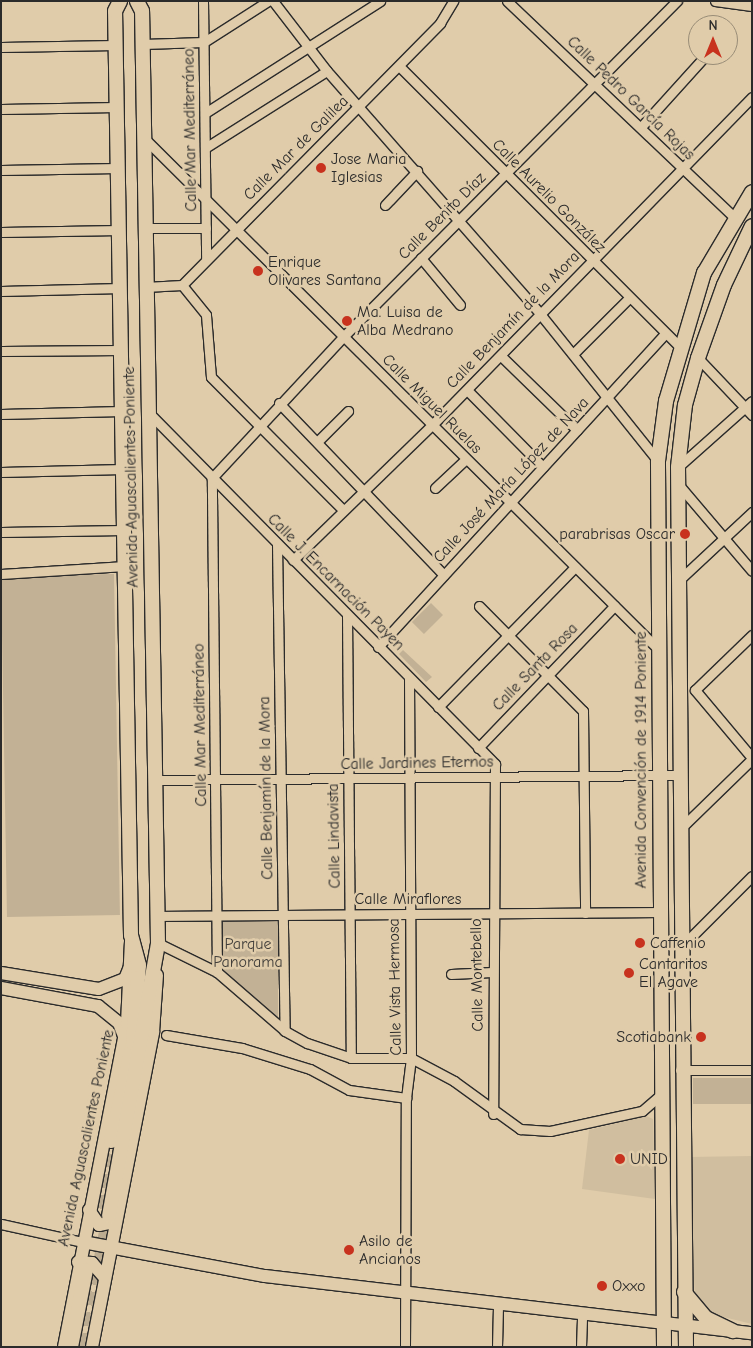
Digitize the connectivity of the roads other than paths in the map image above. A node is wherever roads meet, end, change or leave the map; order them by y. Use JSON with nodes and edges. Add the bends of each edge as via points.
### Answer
{"nodes":[{"id":1,"x":203,"y":1,"type":"edge"},
{"id":2,"x":268,"y":1,"type":"edge"},
{"id":3,"x":273,"y":1,"type":"edge"},
{"id":4,"x":380,"y":1,"type":"edge"},
{"id":5,"x":453,"y":1,"type":"edge"},
{"id":6,"x":507,"y":1,"type":"edge"},
{"id":7,"x":677,"y":1,"type":"edge"},
{"id":8,"x":715,"y":1,"type":"edge"},
{"id":9,"x":117,"y":4,"type":"edge"},
{"id":10,"x":141,"y":4,"type":"edge"},
{"id":11,"x":752,"y":6,"type":"edge"},
{"id":12,"x":204,"y":42,"type":"junction"},
{"id":13,"x":143,"y":44,"type":"junction"},
{"id":14,"x":116,"y":45,"type":"junction"},
{"id":15,"x":307,"y":46,"type":"junction"},
{"id":16,"x":1,"y":48,"type":"edge"},
{"id":17,"x":697,"y":65,"type":"edge"},
{"id":18,"x":399,"y":66,"type":"junction"},
{"id":19,"x":327,"y":71,"type":"junction"},
{"id":20,"x":595,"y":84,"type":"junction"},
{"id":21,"x":752,"y":97,"type":"edge"},
{"id":22,"x":360,"y":106,"type":"junction"},
{"id":23,"x":117,"y":107,"type":"junction"},
{"id":24,"x":1,"y":109,"type":"edge"},
{"id":25,"x":204,"y":113,"type":"junction"},
{"id":26,"x":641,"y":127,"type":"junction"},
{"id":27,"x":143,"y":138,"type":"junction"},
{"id":28,"x":205,"y":148,"type":"junction"},
{"id":29,"x":682,"y":167,"type":"junction"},
{"id":30,"x":118,"y":168,"type":"junction"},
{"id":31,"x":1,"y":170,"type":"edge"},
{"id":32,"x":417,"y":171,"type":"junction"},
{"id":33,"x":506,"y":174,"type":"junction"},
{"id":34,"x":752,"y":192,"type":"edge"},
{"id":35,"x":206,"y":202,"type":"junction"},
{"id":36,"x":385,"y":205,"type":"dead end"},
{"id":37,"x":734,"y":217,"type":"junction"},
{"id":38,"x":460,"y":220,"type":"junction"},
{"id":39,"x":752,"y":227,"type":"edge"},
{"id":40,"x":144,"y":228,"type":"junction"},
{"id":41,"x":206,"y":228,"type":"junction"},
{"id":42,"x":120,"y":230,"type":"junction"},
{"id":43,"x":236,"y":230,"type":"junction"},
{"id":44,"x":1,"y":232,"type":"edge"},
{"id":45,"x":421,"y":258,"type":"junction"},
{"id":46,"x":206,"y":259,"type":"junction"},
{"id":47,"x":591,"y":260,"type":"junction"},
{"id":48,"x":182,"y":285,"type":"junction"},
{"id":49,"x":145,"y":286,"type":"junction"},
{"id":50,"x":121,"y":288,"type":"junction"},
{"id":51,"x":1,"y":291,"type":"edge"},
{"id":52,"x":629,"y":298,"type":"junction"},
{"id":53,"x":460,"y":305,"type":"dead end"},
{"id":54,"x":540,"y":315,"type":"junction"},
{"id":55,"x":665,"y":334,"type":"junction"},
{"id":56,"x":343,"y":337,"type":"junction"},
{"id":57,"x":680,"y":346,"type":"junction"},
{"id":58,"x":122,"y":350,"type":"junction"},
{"id":59,"x":1,"y":351,"type":"edge"},
{"id":60,"x":573,"y":354,"type":"junction"},
{"id":61,"x":501,"y":356,"type":"junction"},
{"id":62,"x":698,"y":358,"type":"junction"},
{"id":63,"x":467,"y":390,"type":"junction"},
{"id":64,"x":608,"y":396,"type":"junction"},
{"id":65,"x":752,"y":401,"type":"edge"},
{"id":66,"x":279,"y":403,"type":"junction"},
{"id":67,"x":745,"y":408,"type":"junction"},
{"id":68,"x":122,"y":411,"type":"junction"},
{"id":69,"x":147,"y":411,"type":"junction"},
{"id":70,"x":348,"y":411,"type":"dead end"},
{"id":71,"x":1,"y":414,"type":"edge"},
{"id":72,"x":752,"y":415,"type":"edge"},
{"id":73,"x":258,"y":425,"type":"junction"},
{"id":74,"x":432,"y":425,"type":"junction"},
{"id":75,"x":577,"y":430,"type":"junction"},
{"id":76,"x":317,"y":442,"type":"junction"},
{"id":77,"x":466,"y":459,"type":"junction"},
{"id":78,"x":658,"y":461,"type":"junction"},
{"id":79,"x":543,"y":467,"type":"junction"},
{"id":80,"x":678,"y":467,"type":"junction"},
{"id":81,"x":123,"y":469,"type":"junction"},
{"id":82,"x":1,"y":472,"type":"edge"},
{"id":83,"x":212,"y":478,"type":"junction"},
{"id":84,"x":677,"y":482,"type":"junction"},
{"id":85,"x":435,"y":488,"type":"dead end"},
{"id":86,"x":364,"y":490,"type":"junction"},
{"id":87,"x":510,"y":503,"type":"junction"},
{"id":88,"x":343,"y":510,"type":"junction"},
{"id":89,"x":752,"y":512,"type":"edge"},
{"id":90,"x":124,"y":530,"type":"junction"},
{"id":91,"x":1,"y":532,"type":"edge"},
{"id":92,"x":724,"y":538,"type":"junction"},
{"id":93,"x":277,"y":544,"type":"junction"},
{"id":94,"x":293,"y":560,"type":"junction"},
{"id":95,"x":125,"y":566,"type":"junction"},
{"id":96,"x":575,"y":567,"type":"junction"},
{"id":97,"x":752,"y":571,"type":"edge"},
{"id":98,"x":1,"y":574,"type":"edge"},
{"id":99,"x":444,"y":575,"type":"junction"},
{"id":100,"x":677,"y":582,"type":"junction"},
{"id":101,"x":479,"y":606,"type":"dead end"},
{"id":102,"x":614,"y":606,"type":"junction"},
{"id":103,"x":347,"y":614,"type":"junction"},
{"id":104,"x":752,"y":634,"type":"edge"},
{"id":105,"x":510,"y":635,"type":"junction"},
{"id":106,"x":378,"y":647,"type":"junction"},
{"id":107,"x":658,"y":649,"type":"junction"},
{"id":108,"x":549,"y":674,"type":"junction"},
{"id":109,"x":409,"y":678,"type":"junction"},
{"id":110,"x":679,"y":690,"type":"junction"},
{"id":111,"x":695,"y":690,"type":"junction"},
{"id":112,"x":438,"y":707,"type":"junction"},
{"id":113,"x":478,"y":748,"type":"junction"},
{"id":114,"x":752,"y":758,"type":"edge"},
{"id":115,"x":660,"y":775,"type":"junction"},
{"id":116,"x":678,"y":775,"type":"junction"},
{"id":117,"x":584,"y":776,"type":"junction"},
{"id":118,"x":494,"y":777,"type":"junction"},
{"id":119,"x":348,"y":778,"type":"junction"},
{"id":120,"x":408,"y":778,"type":"junction"},
{"id":121,"x":280,"y":779,"type":"junction"},
{"id":122,"x":155,"y":780,"type":"junction"},
{"id":123,"x":215,"y":780,"type":"junction"},
{"id":124,"x":678,"y":831,"type":"junction"},
{"id":125,"x":752,"y":876,"type":"edge"},
{"id":126,"x":658,"y":912,"type":"junction"},
{"id":127,"x":491,"y":913,"type":"junction"},
{"id":128,"x":585,"y":913,"type":"junction"},
{"id":129,"x":349,"y":914,"type":"junction"},
{"id":130,"x":408,"y":914,"type":"junction"},
{"id":131,"x":282,"y":915,"type":"junction"},
{"id":132,"x":158,"y":916,"type":"junction"},
{"id":133,"x":216,"y":916,"type":"junction"},
{"id":134,"x":131,"y":935,"type":"junction"},
{"id":135,"x":158,"y":943,"type":"junction"},
{"id":136,"x":679,"y":948,"type":"junction"},
{"id":137,"x":130,"y":967,"type":"junction"},
{"id":138,"x":216,"y":972,"type":"junction"},
{"id":139,"x":492,"y":972,"type":"junction"},
{"id":140,"x":1,"y":973,"type":"edge"},
{"id":141,"x":451,"y":974,"type":"dead end"},
{"id":142,"x":1,"y":988,"type":"edge"},
{"id":143,"x":285,"y":1031,"type":"junction"},
{"id":144,"x":166,"y":1035,"type":"dead end"},
{"id":145,"x":124,"y":1038,"type":"junction"},
{"id":146,"x":351,"y":1058,"type":"junction"},
{"id":147,"x":411,"y":1058,"type":"junction"},
{"id":148,"x":680,"y":1070,"type":"junction"},
{"id":149,"x":752,"y":1070,"type":"edge"},
{"id":150,"x":659,"y":1096,"type":"junction"},
{"id":151,"x":406,"y":1098,"type":"junction"},
{"id":152,"x":642,"y":1111,"type":"junction"},
{"id":153,"x":493,"y":1114,"type":"junction"},
{"id":154,"x":659,"y":1118,"type":"junction"},
{"id":155,"x":112,"y":1141,"type":"tunnel mouth"},
{"id":156,"x":89,"y":1210,"type":"junction"},
{"id":157,"x":112,"y":1219,"type":"junction"},
{"id":158,"x":1,"y":1224,"type":"edge"},
{"id":159,"x":83,"y":1242,"type":"junction"},
{"id":160,"x":110,"y":1248,"type":"junction"},
{"id":161,"x":82,"y":1266,"type":"junction"},
{"id":162,"x":104,"y":1277,"type":"junction"},
{"id":163,"x":683,"y":1291,"type":"junction"},
{"id":164,"x":405,"y":1294,"type":"junction"},
{"id":165,"x":498,"y":1306,"type":"junction"},
{"id":166,"x":582,"y":1315,"type":"junction"},
{"id":167,"x":663,"y":1324,"type":"junction"},
{"id":168,"x":685,"y":1326,"type":"junction"},
{"id":169,"x":733,"y":1332,"type":"junction"},
{"id":170,"x":752,"y":1333,"type":"edge"},
{"id":171,"x":64,"y":1347,"type":"edge"},
{"id":172,"x":72,"y":1347,"type":"edge"},
{"id":173,"x":92,"y":1347,"type":"edge"},
{"id":174,"x":405,"y":1347,"type":"edge"},
{"id":175,"x":498,"y":1347,"type":"edge"},
{"id":176,"x":581,"y":1347,"type":"edge"},
{"id":177,"x":664,"y":1347,"type":"edge"},
{"id":178,"x":686,"y":1347,"type":"edge"}],
"edges":[{"from":1,"to":12,"type":"street","name":"Calle Mar Mediterráneo"},
{"from":2,"to":12,"type":"street"},
{"from":3,"to":15,"type":"street"},
{"from":4,"to":15,"type":"street"},
{"from":5,"to":18,"type":"street","name":"Calle Mar de Galilea","via":[[440,23]]},
{"from":6,"to":20,"type":"street","name":"Calle Pedro García Rojas"},
{"from":7,"to":20,"type":"street","name":"Calle Benito Díaz"},
{"from":8,"to":11,"type":"street"},
{"from":9,"to":14,"type":"main road","name":"Avenida Aguascalientes Poniente"},
{"from":10,"to":13,"type":"main road","name":"Avenida Aguascalientes Poniente"},
{"from":12,"to":13,"type":"street"},
{"from":12,"to":25,"type":"street","name":"Calle Mar Mediterráneo"},
{"from":13,"to":27,"type":"main road","name":"Avenida Aguascalientes Poniente"},
{"from":14,"to":16,"type":"street"},
{"from":14,"to":23,"type":"main road","name":"Avenida Aguascalientes Poniente"},
{"from":15,"to":19,"type":"street"},
{"from":15,"to":25,"type":"street"},
{"from":17,"to":26,"type":"street"},
{"from":18,"to":22,"type":"street","name":"Calle Mar de Galilea"},
{"from":18,"to":33,"type":"street","name":"Calle Aurelio González"},
{"from":19,"to":22,"type":"street"},
{"from":19,"to":28,"type":"street"},
{"from":20,"to":26,"type":"street","name":"Calle Pedro García Rojas"},
{"from":20,"to":33,"type":"street","name":"Calle Benito Díaz"},
{"from":21,"to":29,"type":"street","name":"Calle Benjamín de la Mora"},
{"from":22,"to":32,"type":"street"},
{"from":22,"to":43,"type":"street","name":"Calle Mar de Galilea"},
{"from":23,"to":24,"type":"street"},
{"from":23,"to":30,"type":"main road","name":"Avenida Aguascalientes Poniente"},
{"from":25,"to":28,"type":"street","name":"Calle Mar Mediterráneo"},
{"from":26,"to":29,"type":"street","name":"Calle Pedro García Rojas"},
{"from":27,"to":35,"type":"street","name":"Calle Miguel Ruelas"},
{"from":27,"to":40,"type":"main road","name":"Avenida Aguascalientes Poniente"},
{"from":28,"to":35,"type":"street","name":"Calle Mar Mediterráneo"},
{"from":29,"to":37,"type":"street","name":"Calle Pedro García Rojas"},
{"from":29,"to":47,"type":"street","name":"Calle Benjamín de la Mora"},
{"from":30,"to":31,"type":"street"},
{"from":30,"to":42,"type":"main road","name":"Avenida Aguascalientes Poniente"},
{"from":32,"to":36,"type":"street"},
{"from":32,"to":38,"type":"street"},
{"from":33,"to":38,"type":"street","name":"Calle Benito Díaz"},
{"from":33,"to":47,"type":"street","name":"Calle Aurelio González"},
{"from":34,"to":37,"type":"main road","name":"Avenida Convención de 1914 Poniente"},
{"from":35,"to":41,"type":"street","name":"Calle Mar Mediterráneo"},
{"from":35,"to":43,"type":"street","name":"Calle Miguel Ruelas"},
{"from":37,"to":57,"type":"main road","name":"Avenida Convención de 1914 Poniente","via":[[704,272]]},
{"from":38,"to":45,"type":"street","name":"Calle Benito Díaz"},
{"from":38,"to":54,"type":"street"},
{"from":39,"to":62,"type":"main road","via":[[724,285]]},
{"from":40,"to":41,"type":"street"},
{"from":40,"to":49,"type":"main road","name":"Avenida Aguascalientes Poniente"},
{"from":41,"to":46,"type":"street","name":"Calle Mar Mediterráneo"},
{"from":42,"to":44,"type":"street"},
{"from":42,"to":50,"type":"main road","name":"Avenida Aguascalientes Poniente"},
{"from":43,"to":46,"type":"street","name":"Calle Mar de Galilea"},
{"from":43,"to":56,"type":"street","name":"Calle Miguel Ruelas"},
{"from":45,"to":53,"type":"street"},
{"from":45,"to":56,"type":"street","name":"Calle Benito Díaz"},
{"from":46,"to":48,"type":"street","name":"Calle Mar de Galilea"},
{"from":47,"to":52,"type":"street","name":"Calle Aurelio González"},
{"from":47,"to":54,"type":"street","name":"Calle Benjamín de la Mora"},
{"from":48,"to":49,"type":"street"},
{"from":48,"to":73,"type":"street","via":[[206,315],[212,377]]},
{"from":49,"to":69,"type":"main road","name":"Avenida Aguascalientes Poniente"},
{"from":50,"to":51,"type":"street"},
{"from":50,"to":58,"type":"main road","name":"Avenida Aguascalientes Poniente"},
{"from":52,"to":55,"type":"street","name":"Calle Aurelio González"},
{"from":52,"to":60,"type":"street"},
{"from":54,"to":60,"type":"street"},
{"from":54,"to":61,"type":"street","name":"Calle Benjamín de la Mora"},
{"from":55,"to":57,"type":"street","name":"Calle Aurelio González"},
{"from":55,"to":64,"type":"street","name":"Calle José María López de Nava"},
{"from":56,"to":66,"type":"street","name":"Calle Benito Díaz"},
{"from":56,"to":74,"type":"street","name":"Calle Miguel Ruelas"},
{"from":57,"to":78,"type":"main road","name":"Avenida Convención de 1914 Poniente"},
{"from":58,"to":59,"type":"street"},
{"from":58,"to":68,"type":"main road","name":"Avenida Aguascalientes Poniente"},
{"from":60,"to":64,"type":"street"},
{"from":61,"to":63,"type":"street","name":"Calle Benjamín de la Mora"},
{"from":61,"to":75,"type":"street"},
{"from":62,"to":67,"type":"street"},
{"from":62,"to":80,"type":"main road","via":[[686,405]]},
{"from":63,"to":74,"type":"street","name":"Calle Benjamín de la Mora"},
{"from":63,"to":79,"type":"street"},
{"from":64,"to":75,"type":"street","name":"Calle José María López de Nava"},
{"from":64,"to":78,"type":"street"},
{"from":65,"to":67,"type":"street"},
{"from":66,"to":73,"type":"street","name":"Calle Benito Díaz"},
{"from":66,"to":76,"type":"street"},
{"from":67,"to":72,"type":"street"},
{"from":67,"to":80,"type":"street"},
{"from":68,"to":71,"type":"street"},
{"from":68,"to":81,"type":"main road","name":"Avenida Aguascalientes Poniente"},
{"from":69,"to":83,"type":"street","name":"Calle J. Encarnación Payen"},
{"from":69,"to":122,"type":"main road","name":"Avenida Aguascalientes Poniente"},
{"from":70,"to":76,"type":"street"},
{"from":73,"to":83,"type":"street","name":"Calle Benito Díaz"},
{"from":73,"to":88,"type":"street"},
{"from":74,"to":77,"type":"street","name":"Calle Miguel Ruelas"},
{"from":74,"to":86,"type":"street","name":"Calle Benjamín de la Mora"},
{"from":75,"to":79,"type":"street","name":"Calle José María López de Nava"},
{"from":76,"to":86,"type":"street"},
{"from":77,"to":85,"type":"street"},
{"from":77,"to":87,"type":"street","name":"Calle Miguel Ruelas"},
{"from":78,"to":107,"type":"main road","name":"Avenida Convención de 1914 Poniente"},
{"from":79,"to":87,"type":"street","name":"Calle José María López de Nava"},
{"from":80,"to":84,"type":"main road"},
{"from":81,"to":82,"type":"street"},
{"from":81,"to":90,"type":"main road","name":"Avenida Aguascalientes Poniente"},
{"from":83,"to":93,"type":"street","name":"Calle J. Encarnación Payen"},
{"from":83,"to":123,"type":"street","name":"Calle Mar Mediterráneo"},
{"from":84,"to":92,"type":"street"},
{"from":84,"to":100,"type":"main road"},
{"from":86,"to":88,"type":"street","name":"Calle Benjamín de la Mora"},
{"from":86,"to":99,"type":"street"},
{"from":87,"to":96,"type":"street","name":"Calle Miguel Ruelas"},
{"from":87,"to":99,"type":"street","name":"Calle José María López de Nava"},
{"from":88,"to":94,"type":"street","name":"Calle Benjamín de la Mora"},
{"from":89,"to":92,"type":"street"},
{"from":90,"to":91,"type":"street"},
{"from":90,"to":95,"type":"main road","name":"Avenida Aguascalientes Poniente"},
{"from":92,"to":97,"type":"street"},
{"from":92,"to":100,"type":"street"},
{"from":93,"to":94,"type":"street","name":"Calle J. Encarnación Payen"},
{"from":93,"to":121,"type":"street","name":"Calle Benjamín de la Mora"},
{"from":94,"to":103,"type":"street","name":"Calle J. Encarnación Payen"},
{"from":95,"to":98,"type":"street"},
{"from":95,"to":134,"type":"main road","name":"Avenida Aguascalientes Poniente"},
{"from":96,"to":102,"type":"street","name":"Calle Miguel Ruelas"},
{"from":96,"to":105,"type":"street"},
{"from":99,"to":106,"type":"street","name":"Calle José María López de Nava"},
{"from":100,"to":110,"type":"main road"},
{"from":101,"to":105,"type":"street"},
{"from":102,"to":107,"type":"street","name":"Calle Miguel Ruelas"},
{"from":102,"to":108,"type":"street","name":"Calle Santa Rosa"},
{"from":103,"to":106,"type":"street","name":"Calle J. Encarnación Payen"},
{"from":103,"to":119,"type":"street","name":"Calle Lindavista"},
{"from":104,"to":111,"type":"street"},
{"from":105,"to":108,"type":"street"},
{"from":105,"to":112,"type":"street"},
{"from":106,"to":109,"type":"street","name":"Calle J. Encarnación Payen"},
{"from":107,"to":115,"type":"main road","name":"Avenida Convención de 1914 Poniente"},
{"from":108,"to":113,"type":"street","name":"Calle Santa Rosa"},
{"from":108,"to":117,"type":"street","via":[[583,711]]},
{"from":109,"to":112,"type":"street","name":"Calle J. Encarnación Payen"},
{"from":109,"to":120,"type":"street","name":"Calle Vista Hermosa"},
{"from":110,"to":111,"type":"street"},
{"from":110,"to":116,"type":"main road"},
{"from":111,"to":114,"type":"street"},
{"from":112,"to":113,"type":"street","name":"Calle J. Encarnación Payen"},
{"from":113,"to":118,"type":"street","name":"Calle J. Encarnación Payen","via":[[495,764]]},
{"from":114,"to":124,"type":"street"},
{"from":115,"to":116,"type":"street","name":"Calle Jardines Eternos"},
{"from":115,"to":117,"type":"street","name":"Calle Jardines Eternos"},
{"from":115,"to":126,"type":"main road","name":"Avenida Convención de 1914 Poniente"},
{"from":116,"to":124,"type":"main road"},
{"from":117,"to":118,"type":"street","name":"Calle Jardines Eternos"},
{"from":117,"to":128,"type":"street"},
{"from":118,"to":120,"type":"street","name":"Calle Jardines Eternos"},
{"from":118,"to":127,"type":"street","name":"Calle Montebello"},
{"from":119,"to":120,"type":"street","name":"Calle Jardines Eternos"},
{"from":119,"to":121,"type":"street","name":"Calle Jardines Eternos"},
{"from":119,"to":129,"type":"street","name":"Calle Lindavista"},
{"from":120,"to":130,"type":"street","name":"Calle Vista Hermosa"},
{"from":121,"to":123,"type":"street","name":"Calle Jardines Eternos"},
{"from":121,"to":131,"type":"street","name":"Calle Benjamín de la Mora"},
{"from":122,"to":123,"type":"street","name":"Calle Jardines Eternos"},
{"from":122,"to":132,"type":"main road","name":"Avenida Aguascalientes Poniente"},
{"from":123,"to":133,"type":"street","name":"Calle Mar Mediterráneo"},
{"from":124,"to":136,"type":"main road"},
{"from":125,"to":136,"type":"street"},
{"from":126,"to":128,"type":"street","name":"Calle Miraflores"},
{"from":126,"to":150,"type":"main road","name":"Avenida Convención de 1914 Poniente"},
{"from":127,"to":128,"type":"street","name":"Calle Miraflores"},
{"from":127,"to":130,"type":"street","name":"Calle Miraflores"},
{"from":127,"to":139,"type":"street","name":"Calle Montebello"},
{"from":129,"to":130,"type":"street","name":"Calle Miraflores"},
{"from":129,"to":131,"type":"street","name":"Calle Miraflores"},
{"from":129,"to":146,"type":"street","name":"Calle Lindavista"},
{"from":130,"to":147,"type":"street","name":"Calle Vista Hermosa"},
{"from":131,"to":133,"type":"street","name":"Calle Miraflores"},
{"from":131,"to":143,"type":"street","name":"Calle Benjamín de la Mora"},
{"from":132,"to":133,"type":"street","name":"Calle Miraflores"},
{"from":132,"to":135,"type":"main road","name":"Avenida Aguascalientes Poniente"},
{"from":133,"to":138,"type":"street","name":"Calle Mar Mediterráneo"},
{"from":134,"to":137,"type":"street","name":"Avenida Aguascalientes Poniente"},
{"from":134,"to":155,"type":"main road","name":"Avenida Aguascalientes Poniente","via":[[139,965],[135,1029]]},
{"from":135,"to":138,"type":"street"},
{"from":135,"to":157,"type":"main road","name":"Avenida Aguascalientes Poniente"},
{"from":136,"to":148,"type":"main road"},
{"from":137,"to":140,"type":"street","via":[[124,979],[100,989]]},
{"from":137,"to":145,"type":"street","name":"Avenida Aguascalientes Poniente"},
{"from":138,"to":143,"type":"street"},
{"from":139,"to":141,"type":"street"},
{"from":139,"to":153,"type":"street","name":"Calle Montebello"},
{"from":142,"to":145,"type":"street","via":[[98,1006],[119,1022]]},
{"from":143,"to":146,"type":"street","via":[[327,1052]]},
{"from":144,"to":151,"type":"street","via":[[242,1048],[310,1069],[349,1090]]},
{"from":145,"to":156,"type":"street","name":"Avenida Aguascalientes Poniente"},
{"from":146,"to":147,"type":"street"},
{"from":147,"to":151,"type":"street","name":"Calle Vista Hermosa"},
{"from":147,"to":153,"type":"street","via":[[454,1080]]},
{"from":148,"to":149,"type":"street"},
{"from":148,"to":163,"type":"main road"},
{"from":150,"to":152,"type":"street"},
{"from":150,"to":154,"type":"main road","name":"Avenida Convención de 1914 Poniente"},
{"from":151,"to":164,"type":"street","name":"Calle Vista Hermosa"},
{"from":152,"to":153,"type":"street","via":[[550,1131],[520,1129]]},
{"from":152,"to":154,"type":"street"},
{"from":154,"to":167,"type":"main road","name":"Avenida Convención de 1914 Poniente"},
{"from":156,"to":157,"type":"street","via":[[100,1225]]},
{"from":156,"to":159,"type":"street","name":"Avenida Aguascalientes Poniente"},
{"from":157,"to":160,"type":"street","name":"Avenida Aguascalientes Poniente"},
{"from":158,"to":159,"type":"street"},
{"from":159,"to":160,"type":"street"},
{"from":159,"to":161,"type":"street","name":"Avenida Aguascalientes Poniente"},
{"from":160,"to":162,"type":"street","name":"Avenida Aguascalientes Poniente"},
{"from":160,"to":164,"type":"street","via":[[265,1276]]},
{"from":161,"to":162,"type":"street","via":[[92,1263]]},
{"from":161,"to":171,"type":"street","name":"Avenida Aguascalientes Poniente"},
{"from":161,"to":172,"type":"main road","name":"Avenida Aguascalientes Poniente"},
{"from":162,"to":173,"type":"street","name":"Avenida Aguascalientes Poniente"},
{"from":163,"to":168,"type":"main road"},
{"from":163,"to":169,"type":"main road","via":[[706,1318]]},
{"from":164,"to":165,"type":"street"},
{"from":164,"to":174,"type":"street","name":"Calle Vista Hermosa"},
{"from":165,"to":166,"type":"street"},
{"from":165,"to":175,"type":"street"},
{"from":166,"to":167,"type":"street"},
{"from":166,"to":176,"type":"street"},
{"from":167,"to":168,"type":"street"},
{"from":167,"to":177,"type":"main road","name":"Avenida Convención de 1914 Poniente"},
{"from":168,"to":169,"type":"street"},
{"from":168,"to":178,"type":"main road"},
{"from":169,"to":170,"type":"street"}]}
